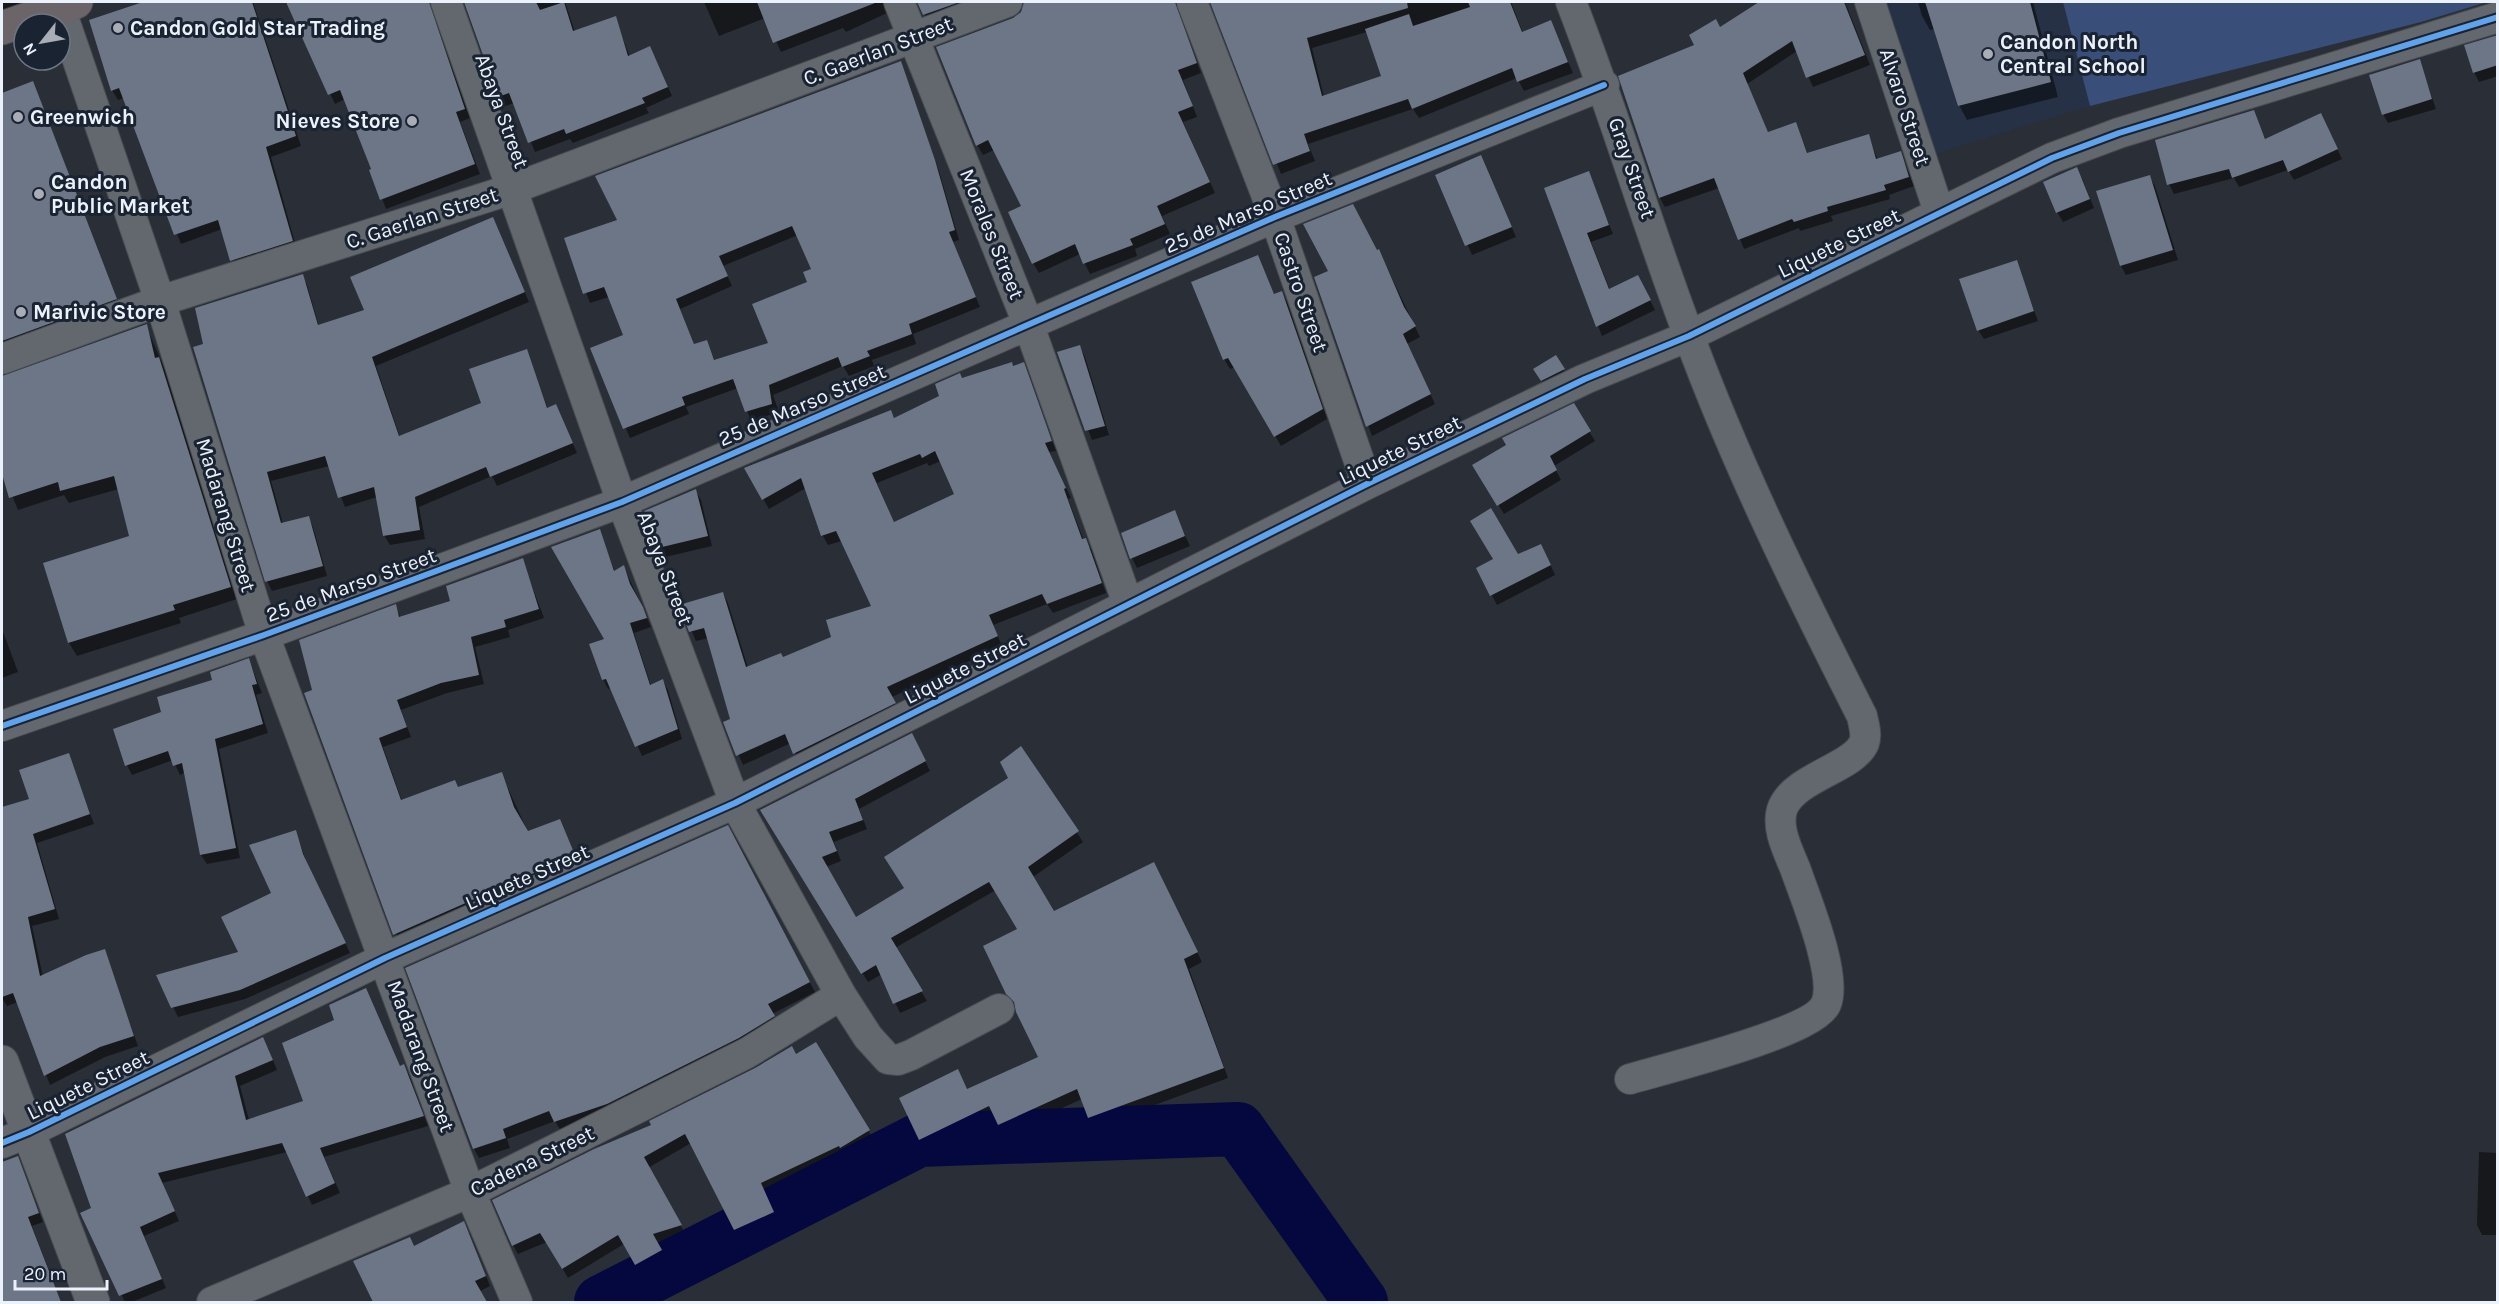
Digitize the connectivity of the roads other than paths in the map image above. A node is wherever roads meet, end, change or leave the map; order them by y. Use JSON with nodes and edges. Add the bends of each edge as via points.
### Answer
{"nodes":[{"id":1,"x":446,"y":2,"type":"edge"},
{"id":2,"x":899,"y":2,"type":"edge"},
{"id":3,"x":1007,"y":2,"type":"edge"},
{"id":4,"x":1192,"y":2,"type":"edge"},
{"id":5,"x":1571,"y":2,"type":"edge"},
{"id":6,"x":1870,"y":2,"type":"edge"},
{"id":7,"x":64,"y":3,"type":"edge"},
{"id":8,"x":2498,"y":17,"type":"edge"},
{"id":9,"x":2,"y":28,"type":"edge"},
{"id":10,"x":913,"y":38,"type":"junction"},
{"id":11,"x":1604,"y":85,"type":"junction"},
{"id":12,"x":512,"y":189,"type":"junction"},
{"id":13,"x":1939,"y":212,"type":"junction"},
{"id":14,"x":1275,"y":217,"type":"junction"},
{"id":15,"x":160,"y":301,"type":"junction"},
{"id":16,"x":1029,"y":326,"type":"junction"},
{"id":17,"x":1689,"y":336,"type":"junction"},
{"id":18,"x":2,"y":359,"type":"edge"},
{"id":19,"x":1367,"y":484,"type":"junction"},
{"id":20,"x":622,"y":502,"type":"junction"},
{"id":21,"x":1128,"y":604,"type":"junction"},
{"id":22,"x":264,"y":635,"type":"junction"},
{"id":23,"x":2,"y":726,"type":"edge"},
{"id":24,"x":735,"y":803,"type":"junction"},
{"id":25,"x":385,"y":958,"type":"junction"},
{"id":26,"x":841,"y":995,"type":"junction"},
{"id":27,"x":999,"y":1009,"type":"dead end"},
{"id":28,"x":2,"y":1062,"type":"edge"},
{"id":29,"x":1630,"y":1079,"type":"dead end"},
{"id":30,"x":16,"y":1137,"type":"edge"},
{"id":31,"x":470,"y":1192,"type":"junction"},
{"id":32,"x":93,"y":1302,"type":"edge"},
{"id":33,"x":212,"y":1302,"type":"edge"},
{"id":34,"x":517,"y":1302,"type":"edge"}],
"edges":[{"from":1,"to":12,"type":"street","name":"Abaya Street"},
{"from":2,"to":10,"type":"street","name":"Morales Street"},
{"from":3,"to":10,"type":"street","name":"C. Gaerlan Street"},
{"from":4,"to":14,"type":"street","name":"Castro Street"},
{"from":5,"to":11,"type":"street","name":"Gray Street"},
{"from":6,"to":13,"type":"street","name":"Alvaro Street"},
{"from":7,"to":9,"type":"main road"},
{"from":7,"to":15,"type":"street","name":"Madarang Street"},
{"from":8,"to":13,"type":"street","name":"Liquete Street","via":[[2119,133],[2052,158]]},
{"from":10,"to":12,"type":"street","name":"C. Gaerlan Street"},
{"from":10,"to":16,"type":"street","name":"Morales Street"},
{"from":11,"to":14,"type":"street","name":"25 de Marso Street"},
{"from":11,"to":17,"type":"street","name":"Gray Street"},
{"from":12,"to":15,"type":"street","name":"C. Gaerlan Street"},
{"from":12,"to":20,"type":"street","name":"Abaya Street"},
{"from":13,"to":17,"type":"street","name":"Liquete Street"},
{"from":14,"to":16,"type":"street","name":"25 de Marso Street"},
{"from":14,"to":19,"type":"street","name":"Castro Street"},
{"from":15,"to":18,"type":"street","name":"C. Gaerlan Street"},
{"from":15,"to":22,"type":"street","name":"Madarang Street"},
{"from":16,"to":20,"type":"street","name":"25 de Marso Street"},
{"from":16,"to":21,"type":"street","name":"Morales Street"},
{"from":17,"to":19,"type":"street","name":"Liquete Street","via":[[1585,380]]},
{"from":17,"to":29,"type":"street","name":"Gray Street","via":[[1754,493],[1862,716],[1865,732],[1864,742],[1853,755],[1789,798],[1780,820],[1818,934],[1828,980],[1827,1002],[1820,1013],[1757,1040]]},
{"from":19,"to":21,"type":"street","name":"Liquete Street"},
{"from":20,"to":22,"type":"street","name":"25 de Marso Street"},
{"from":20,"to":24,"type":"street","name":"Abaya Street"},
{"from":21,"to":24,"type":"street","name":"Liquete Street"},
{"from":22,"to":23,"type":"street","name":"25 de Marso Street"},
{"from":22,"to":25,"type":"street","name":"Madarang Street"},
{"from":24,"to":25,"type":"street","name":"Liquete Street"},
{"from":24,"to":26,"type":"street","name":"Abaya Street"},
{"from":25,"to":30,"type":"street","name":"Liquete Street"},
{"from":25,"to":31,"type":"street","name":"Madarang Street"},
{"from":26,"to":27,"type":"street","name":"Abaya Street","via":[[868,1037],[888,1059],[898,1060]]},
{"from":26,"to":31,"type":"street","name":"Cadena Street","via":[[747,1053]]},
{"from":28,"to":30,"type":"street"},
{"from":30,"to":32,"type":"street"},
{"from":31,"to":33,"type":"street","name":"Cadena Street"},
{"from":31,"to":34,"type":"street","name":"Madarang Street"}]}
